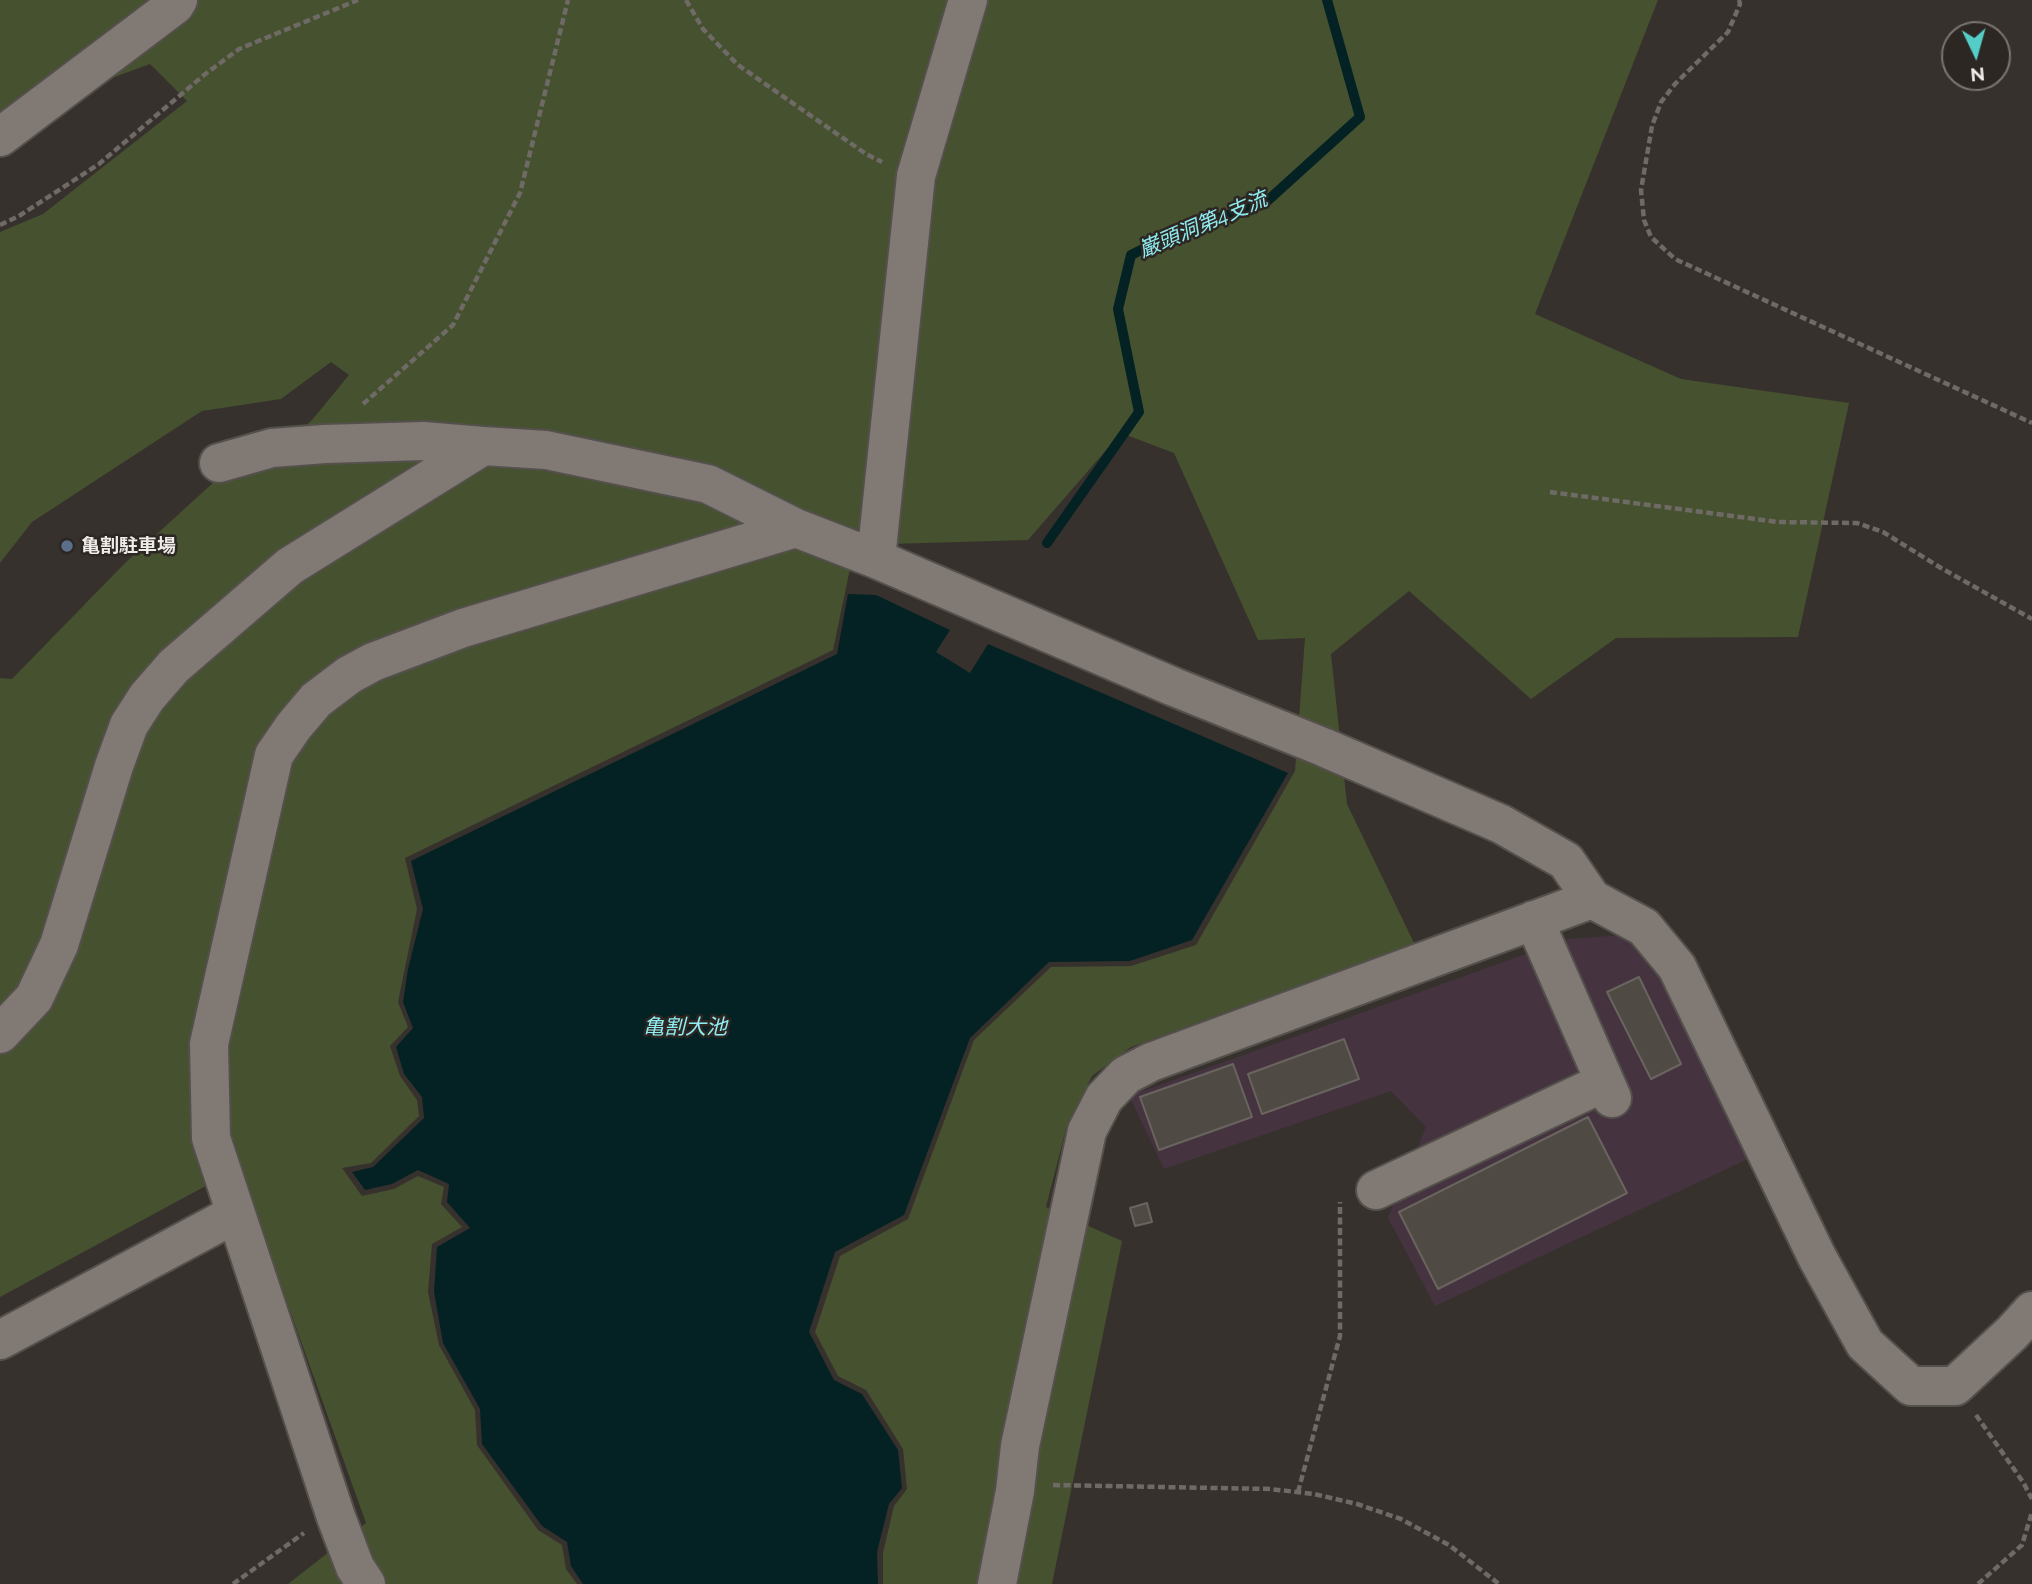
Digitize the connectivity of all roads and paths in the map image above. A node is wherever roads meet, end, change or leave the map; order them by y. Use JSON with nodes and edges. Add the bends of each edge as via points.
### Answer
{"nodes":[{"id":1,"x":178,"y":0,"type":"edge"},
{"id":2,"x":358,"y":0,"type":"edge"},
{"id":3,"x":568,"y":0,"type":"edge"},
{"id":4,"x":686,"y":0,"type":"edge"},
{"id":5,"x":968,"y":0,"type":"edge"},
{"id":6,"x":1739,"y":0,"type":"edge"},
{"id":7,"x":0,"y":137,"type":"edge"},
{"id":8,"x":916,"y":176,"type":"junction"},
{"id":9,"x":0,"y":226,"type":"edge"},
{"id":10,"x":2032,"y":424,"type":"edge"},
{"id":11,"x":339,"y":443,"type":"junction"},
{"id":12,"x":483,"y":446,"type":"junction"},
{"id":13,"x":219,"y":463,"type":"dead end"},
{"id":14,"x":1550,"y":492,"type":"dead end"},
{"id":15,"x":796,"y":528,"type":"junction"},
{"id":16,"x":876,"y":559,"type":"junction"},
{"id":17,"x":2032,"y":619,"type":"edge"},
{"id":18,"x":1592,"y":899,"type":"junction"},
{"id":19,"x":1534,"y":920,"type":"junction"},
{"id":20,"x":0,"y":1034,"type":"edge"},
{"id":21,"x":1358,"y":1192,"type":"joint"},
{"id":22,"x":235,"y":1214,"type":"junction"},
{"id":23,"x":2032,"y":1311,"type":"edge"},
{"id":24,"x":0,"y":1340,"type":"edge"},
{"id":25,"x":1955,"y":1386,"type":"junction"},
{"id":26,"x":1015,"y":1491,"type":"junction"},
{"id":27,"x":1298,"y":1492,"type":"junction"},
{"id":28,"x":2032,"y":1499,"type":"edge"},
{"id":29,"x":2032,"y":1511,"type":"edge"},
{"id":30,"x":336,"y":1517,"type":"junction"},
{"id":31,"x":233,"y":1584,"type":"edge"},
{"id":32,"x":366,"y":1584,"type":"edge"},
{"id":33,"x":997,"y":1584,"type":"edge"},
{"id":34,"x":1499,"y":1584,"type":"edge"},
{"id":35,"x":1978,"y":1584,"type":"edge"}],
"edges":[{"from":1,"to":7,"type":"street"},
{"from":2,"to":9,"type":"path","via":[[239,49],[99,164]]},
{"from":3,"to":11,"type":"path","via":[[520,193],[453,325],[350,416]]},
{"from":4,"to":8,"type":"path","via":[[702,29],[738,65],[866,155]]},
{"from":5,"to":8,"type":"street"},
{"from":6,"to":10,"type":"path","via":[[1728,32],[1675,84],[1661,102],[1652,126],[1641,190],[1651,237],[1675,259]]},
{"from":8,"to":16,"type":"street"},
{"from":11,"to":12,"type":"street"},
{"from":11,"to":13,"type":"street","via":[[272,448]]},
{"from":12,"to":15,"type":"street","via":[[546,450],[708,484]]},
{"from":12,"to":20,"type":"street","via":[[290,566],[174,666],[147,697],[129,725],[114,766],[59,945],[34,998]]},
{"from":14,"to":17,"type":"path","via":[[1778,522],[1857,523],[1883,532]]},
{"from":15,"to":16,"type":"street"},
{"from":15,"to":22,"type":"street","via":[[463,628],[373,662],[316,700],[294,726],[274,755],[209,1044],[211,1138]]},
{"from":16,"to":18,"type":"street","via":[[1501,824],[1566,862]]},
{"from":18,"to":19,"type":"street"},
{"from":18,"to":25,"type":"street","via":[[1644,927],[1677,967],[1817,1257],[1865,1344],[1911,1386]]},
{"from":19,"to":21,"type":"street","via":[[1609,1090]]},
{"from":19,"to":26,"type":"street","via":[[1151,1062],[1126,1075],[1104,1098],[1087,1131],[1020,1446]]},
{"from":21,"to":27,"type":"path","via":[[1340,1336]]},
{"from":22,"to":24,"type":"street"},
{"from":22,"to":30,"type":"street"},
{"from":23,"to":25,"type":"street"},
{"from":25,"to":28,"type":"path"},
{"from":26,"to":27,"type":"path","via":[[1047,1485]]},
{"from":26,"to":33,"type":"street"},
{"from":27,"to":34,"type":"path","via":[[1401,1519],[1449,1545]]},
{"from":29,"to":35,"type":"path","via":[[2022,1545]]},
{"from":30,"to":31,"type":"path","via":[[310,1528]]},
{"from":30,"to":32,"type":"street"}]}
